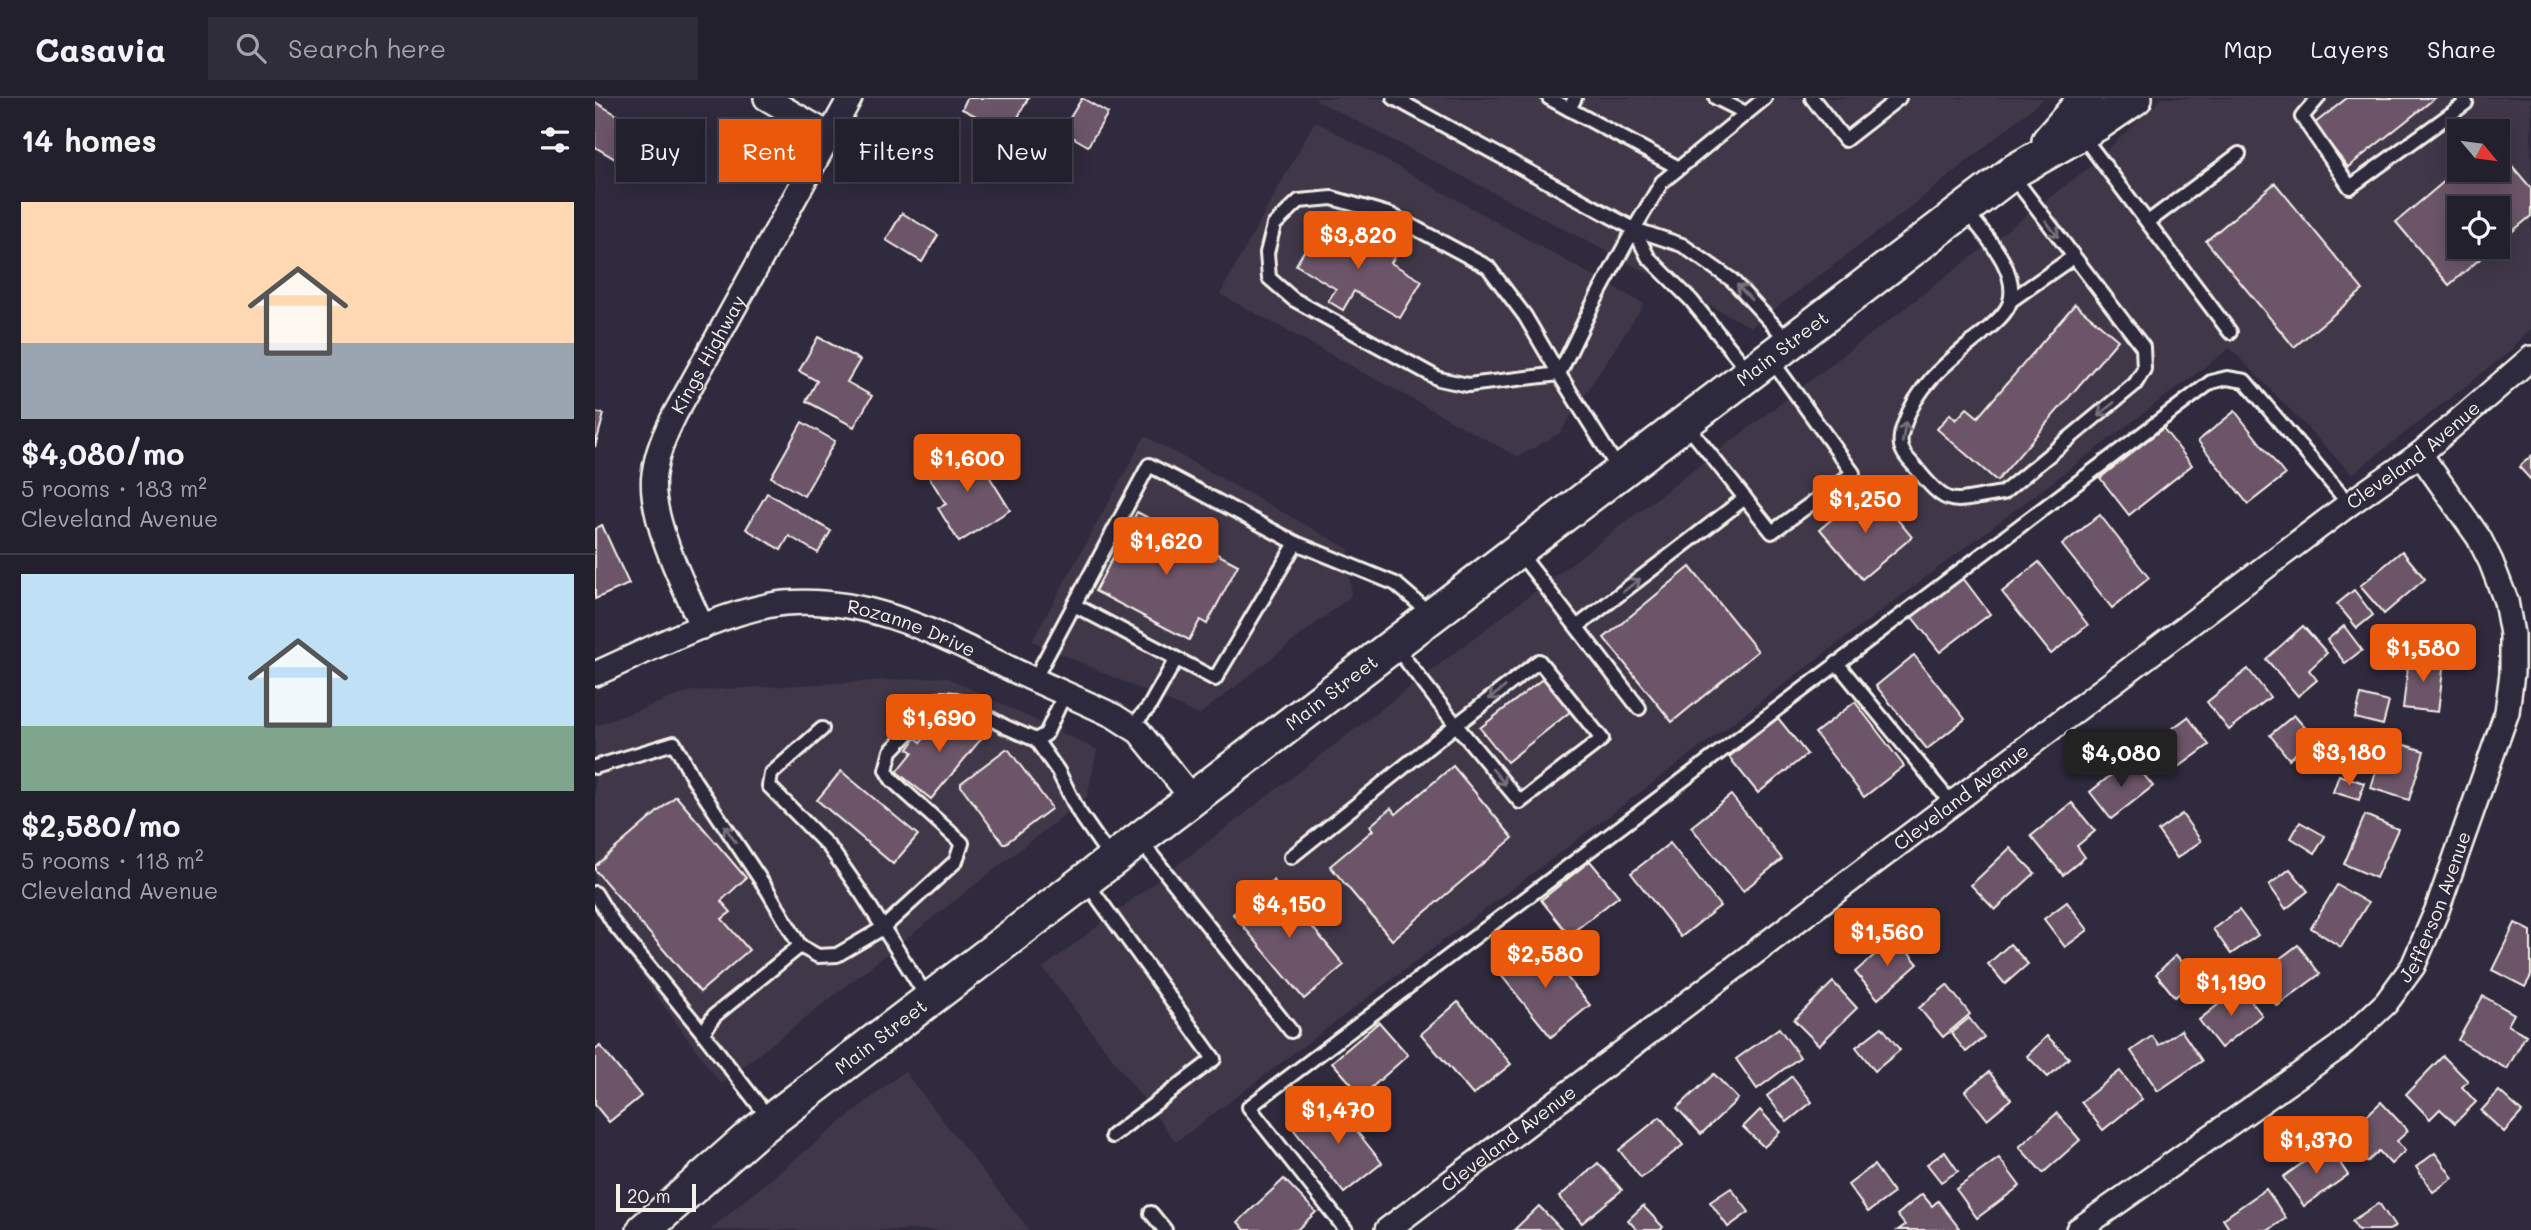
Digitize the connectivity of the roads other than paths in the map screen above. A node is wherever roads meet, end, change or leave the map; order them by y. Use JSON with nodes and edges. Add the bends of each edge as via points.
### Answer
{"nodes":[{"id":1,"x":766,"y":98,"type":"edge"},
{"id":2,"x":850,"y":98,"type":"edge"},
{"id":3,"x":1394,"y":98,"type":"edge"},
{"id":4,"x":1549,"y":98,"type":"edge"},
{"id":5,"x":1716,"y":98,"type":"edge"},
{"id":6,"x":1765,"y":98,"type":"edge"},
{"id":7,"x":1812,"y":98,"type":"edge"},
{"id":8,"x":1899,"y":98,"type":"edge"},
{"id":9,"x":2135,"y":98,"type":"edge"},
{"id":10,"x":2318,"y":98,"type":"edge"},
{"id":11,"x":2463,"y":98,"type":"edge"},
{"id":12,"x":1572,"y":104,"type":"edge"},
{"id":13,"x":1746,"y":113,"type":"junction"},
{"id":14,"x":2079,"y":116,"type":"edge"},
{"id":15,"x":830,"y":135,"type":"junction"},
{"id":16,"x":2239,"y":154,"type":"dead end"},
{"id":17,"x":1679,"y":168,"type":"junction"},
{"id":18,"x":2019,"y":170,"type":"junction"},
{"id":19,"x":1965,"y":209,"type":"junction"},
{"id":20,"x":2148,"y":222,"type":"junction"},
{"id":21,"x":1634,"y":229,"type":"junction"},
{"id":22,"x":2073,"y":257,"type":"junction"},
{"id":23,"x":2010,"y":301,"type":"junction"},
{"id":24,"x":2230,"y":332,"type":"dead end"},
{"id":25,"x":1770,"y":358,"type":"junction"},
{"id":26,"x":2531,"y":358,"type":"edge"},
{"id":27,"x":1559,"y":374,"type":"junction"},
{"id":28,"x":1685,"y":423,"type":"junction"},
{"id":29,"x":2420,"y":454,"type":"junction"},
{"id":30,"x":1621,"y":472,"type":"junction"},
{"id":31,"x":1745,"y":498,"type":"junction"},
{"id":32,"x":2349,"y":505,"type":"junction"},
{"id":33,"x":1296,"y":543,"type":"junction"},
{"id":34,"x":1517,"y":550,"type":"junction"},
{"id":35,"x":1074,"y":605,"type":"junction"},
{"id":36,"x":1433,"y":615,"type":"junction"},
{"id":37,"x":1578,"y":626,"type":"junction"},
{"id":38,"x":702,"y":627,"type":"junction"},
{"id":39,"x":1394,"y":645,"type":"junction"},
{"id":40,"x":1176,"y":659,"type":"junction"},
{"id":41,"x":1837,"y":663,"type":"junction"},
{"id":42,"x":595,"y":674,"type":"edge"},
{"id":43,"x":1034,"y":680,"type":"junction"},
{"id":44,"x":1065,"y":693,"type":"junction"},
{"id":45,"x":1639,"y":708,"type":"dead end"},
{"id":46,"x":1455,"y":725,"type":"junction"},
{"id":47,"x":1131,"y":727,"type":"junction"},
{"id":48,"x":822,"y":729,"type":"dead end"},
{"id":49,"x":1036,"y":740,"type":"junction"},
{"id":50,"x":595,"y":767,"type":"edge"},
{"id":51,"x":1192,"y":798,"type":"junction"},
{"id":52,"x":1952,"y":804,"type":"junction"},
{"id":53,"x":1139,"y":839,"type":"junction"},
{"id":54,"x":1291,"y":857,"type":"dead end"},
{"id":55,"x":1112,"y":860,"type":"junction"},
{"id":56,"x":1084,"y":880,"type":"junction"},
{"id":57,"x":595,"y":893,"type":"edge"},
{"id":58,"x":883,"y":928,"type":"junction"},
{"id":59,"x":800,"y":946,"type":"junction"},
{"id":60,"x":928,"y":1000,"type":"junction"},
{"id":61,"x":1291,"y":1031,"type":"dead end"},
{"id":62,"x":703,"y":1033,"type":"junction"},
{"id":63,"x":771,"y":1121,"type":"junction"},
{"id":64,"x":1112,"y":1136,"type":"dead end"},
{"id":65,"x":1151,"y":1213,"type":"dead end"},
{"id":66,"x":644,"y":1230,"type":"edge"},
{"id":67,"x":1165,"y":1230,"type":"edge"},
{"id":68,"x":1346,"y":1230,"type":"edge"},
{"id":69,"x":1387,"y":1230,"type":"edge"},
{"id":70,"x":2078,"y":1230,"type":"edge"}],
"edges":[{"from":1,"to":15,"type":"street"},
{"from":2,"to":15,"type":"street","name":"Kings Highway"},
{"from":3,"to":21,"type":"lane"},
{"from":4,"to":12,"type":"lane"},
{"from":5,"to":13,"type":"lane"},
{"from":6,"to":13,"type":"lane"},
{"from":7,"to":8,"type":"lane","via":[[1845,140]]},
{"from":9,"to":14,"type":"main road","name":"Main Street"},
{"from":10,"to":11,"type":"lane","via":[[2302,117],[2350,187],[2466,103]]},
{"from":12,"to":17,"type":"lane"},
{"from":13,"to":17,"type":"lane"},
{"from":14,"to":18,"type":"main road","name":"Main Street"},
{"from":14,"to":20,"type":"lane"},
{"from":15,"to":38,"type":"street","name":"Kings Highway","via":[[660,446],[653,478],[658,518]]},
{"from":16,"to":20,"type":"lane"},
{"from":17,"to":21,"type":"lane","via":[[1662,182]]},
{"from":18,"to":19,"type":"main road","name":"Main Street"},
{"from":18,"to":22,"type":"lane","one_way":true},
{"from":19,"to":23,"type":"lane","via":[[2003,262]]},
{"from":19,"to":25,"type":"main road","name":"Main Street"},
{"from":20,"to":24,"type":"lane"},
{"from":21,"to":25,"type":"lane","via":[[1649,257],[1691,300]]},
{"from":25,"to":21,"type":"lane","one_way":true,"via":[[1732,279],[1682,246]]},
{"from":21,"to":27,"type":"lane"},
{"from":22,"to":23,"type":"lane"},
{"from":22,"to":23,"type":"lane","one_way":true,"via":[[2144,348],[2144,369],[2135,384],[2003,493],[1962,502],[1948,499],[1935,492],[1902,451],[1901,434],[1911,406],[1935,373],[1994,323]]},
{"from":25,"to":28,"type":"main road","name":"Main Street"},
{"from":25,"to":31,"type":"lane","via":[[1853,472],[1772,532]]},
{"from":26,"to":29,"type":"street","name":"Cleveland Avenue"},
{"from":27,"to":27,"type":"lane","via":[[1525,316],[1488,267],[1391,215],[1332,198],[1299,201],[1274,225],[1267,253],[1269,278],[1293,299],[1439,379],[1468,385]]},
{"from":27,"to":30,"type":"lane"},
{"from":28,"to":30,"type":"main road","name":"Main Street"},
{"from":28,"to":31,"type":"lane"},
{"from":29,"to":32,"type":"street","name":"Cleveland Avenue"},
{"from":29,"to":70,"type":"street","name":"Jefferson Avenue","via":[[2491,562],[2506,601],[2512,673],[2507,712],[2418,955],[2386,1003],[2339,1047]]},
{"from":30,"to":34,"type":"main road","name":"Main Street"},
{"from":37,"to":31,"type":"lane","one_way":true},
{"from":32,"to":41,"type":"lane","via":[[2245,381],[2227,378],[2211,382]]},
{"from":32,"to":52,"type":"street","name":"Cleveland Avenue"},
{"from":33,"to":35,"type":"lane","via":[[1149,465]]},
{"from":33,"to":36,"type":"lane","via":[[1397,584]]},
{"from":33,"to":40,"type":"lane","via":[[1215,679]]},
{"from":34,"to":36,"type":"main road","name":"Main Street"},
{"from":34,"to":37,"type":"lane"},
{"from":35,"to":40,"type":"lane"},
{"from":35,"to":43,"type":"lane"},
{"from":36,"to":39,"type":"main road","name":"Main Street"},
{"from":37,"to":45,"type":"lane"},
{"from":38,"to":42,"type":"street","name":"Rozanne Drive"},
{"from":38,"to":43,"type":"street","name":"Rozanne Drive","via":[[785,603],[842,604],[919,625]]},
{"from":39,"to":46,"type":"lane"},
{"from":39,"to":51,"type":"main road","name":"Main Street"},
{"from":40,"to":47,"type":"lane","via":[[1149,707]]},
{"from":41,"to":52,"type":"lane"},
{"from":41,"to":68,"type":"lane","via":[[1249,1107]]},
{"from":43,"to":44,"type":"street","name":"Rozanne Drive"},
{"from":44,"to":47,"type":"street","name":"Rozanne Drive"},
{"from":44,"to":49,"type":"lane","via":[[1046,734]]},
{"from":46,"to":46,"type":"lane","one_way":true,"via":[[1520,802],[1602,739],[1539,661]]},
{"from":46,"to":54,"type":"lane"},
{"from":47,"to":51,"type":"street","name":"Rozanne Drive"},
{"from":48,"to":58,"type":"lane","via":[[771,774],[769,786],[830,848]]},
{"from":49,"to":55,"type":"lane"},
{"from":49,"to":58,"type":"lane","via":[[956,700],[941,699],[891,751],[886,770],[892,780],[962,843],[956,861]]},
{"from":59,"to":50,"type":"lane","one_way":true,"via":[[674,743]]},
{"from":51,"to":53,"type":"main road","name":"Main Street"},
{"from":52,"to":69,"type":"street","name":"Cleveland Avenue"},
{"from":53,"to":55,"type":"main road","name":"Main Street"},
{"from":53,"to":61,"type":"lane"},
{"from":55,"to":56,"type":"main road","name":"Main Street"},
{"from":56,"to":60,"type":"main road","name":"Main Street"},
{"from":56,"to":64,"type":"lane","via":[[1215,1059]]},
{"from":57,"to":62,"type":"lane","via":[[614,924]]},
{"from":58,"to":59,"type":"lane","via":[[837,955],[818,956]]},
{"from":58,"to":60,"type":"lane"},
{"from":59,"to":62,"type":"lane","via":[[714,1016]]},
{"from":60,"to":63,"type":"main road","name":"Main Street"},
{"from":62,"to":63,"type":"lane"},
{"from":63,"to":66,"type":"main road","name":"Main Street"},
{"from":65,"to":67,"type":"lane"}]}
